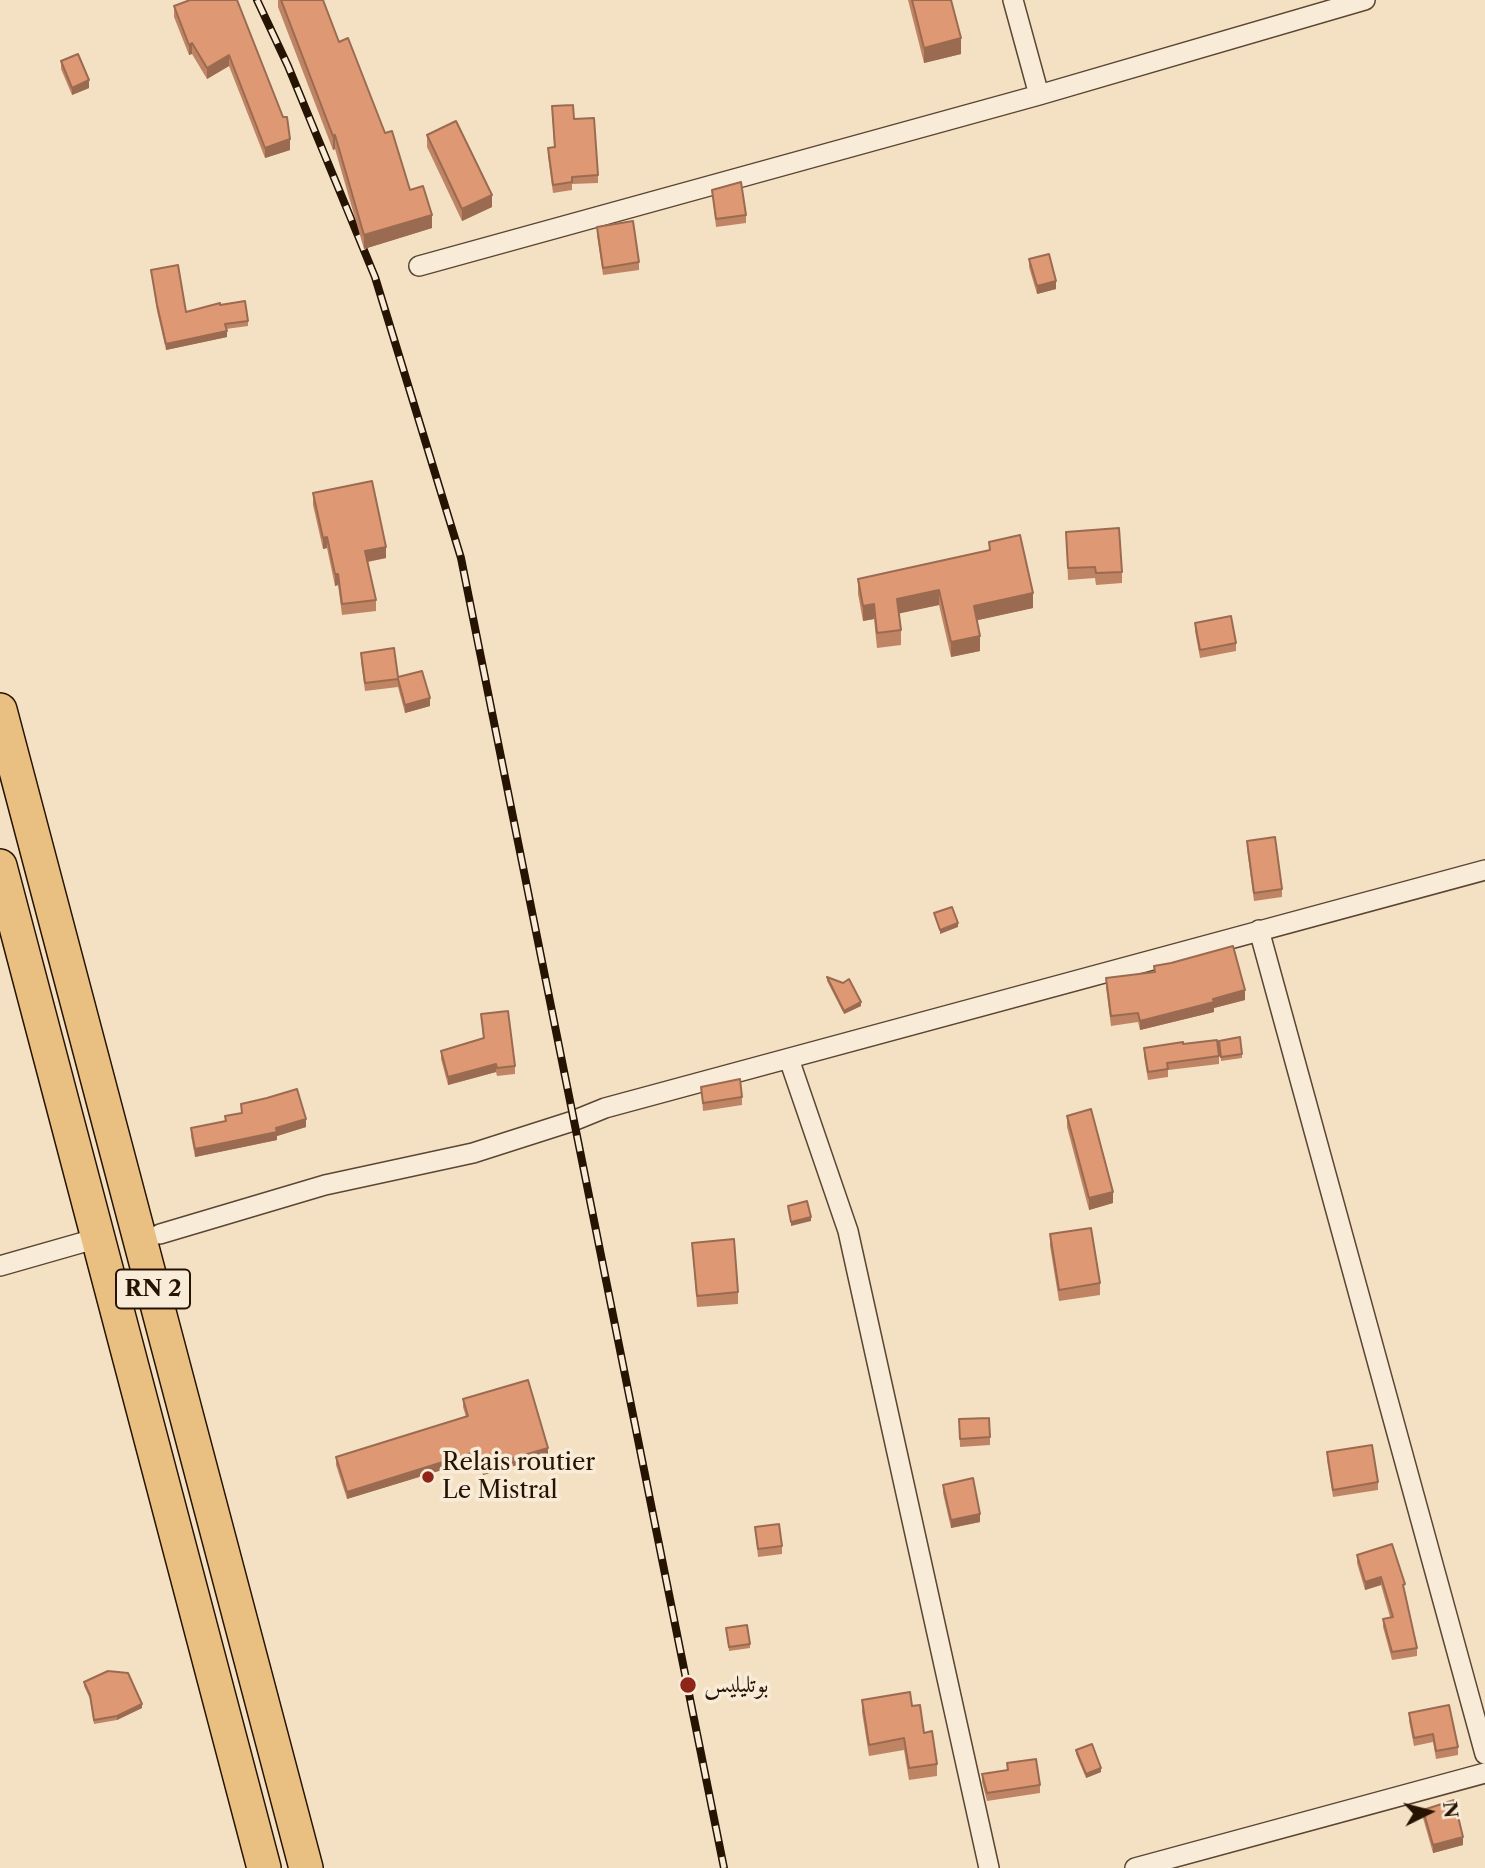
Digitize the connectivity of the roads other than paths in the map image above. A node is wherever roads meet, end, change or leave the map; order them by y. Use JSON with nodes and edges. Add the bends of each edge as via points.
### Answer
{"nodes":[{"id":1,"x":1013,"y":0,"type":"edge"},
{"id":2,"x":1364,"y":0,"type":"edge"},
{"id":3,"x":1038,"y":95,"type":"junction"},
{"id":4,"x":419,"y":265,"type":"dead end"},
{"id":5,"x":0,"y":710,"type":"edge"},
{"id":6,"x":0,"y":866,"type":"edge"},
{"id":7,"x":1485,"y":870,"type":"edge"},
{"id":8,"x":1259,"y":930,"type":"junction"},
{"id":9,"x":789,"y":1059,"type":"junction"},
{"id":10,"x":160,"y":1234,"type":"dead end"},
{"id":11,"x":98,"y":1238,"type":"junction"},
{"id":12,"x":0,"y":1266,"type":"edge"},
{"id":13,"x":1485,"y":1754,"type":"edge"},
{"id":14,"x":1485,"y":1773,"type":"edge"},
{"id":15,"x":264,"y":1868,"type":"edge"},
{"id":16,"x":306,"y":1868,"type":"edge"},
{"id":17,"x":989,"y":1868,"type":"edge"},
{"id":18,"x":1135,"y":1868,"type":"edge"}],
"edges":[{"from":1,"to":3,"type":"street"},
{"from":2,"to":3,"type":"street"},
{"from":3,"to":4,"type":"street"},
{"from":5,"to":16,"type":"highway","number":"RN 2"},
{"from":6,"to":11,"type":"highway","number":"RN 2"},
{"from":7,"to":8,"type":"street"},
{"from":8,"to":9,"type":"street"},
{"from":8,"to":13,"type":"street"},
{"from":9,"to":10,"type":"street","via":[[605,1108],[473,1153],[325,1185]]},
{"from":9,"to":17,"type":"street","via":[[848,1231]]},
{"from":11,"to":12,"type":"street"},
{"from":11,"to":15,"type":"highway","number":"RN 2"},
{"from":14,"to":18,"type":"street"}]}
